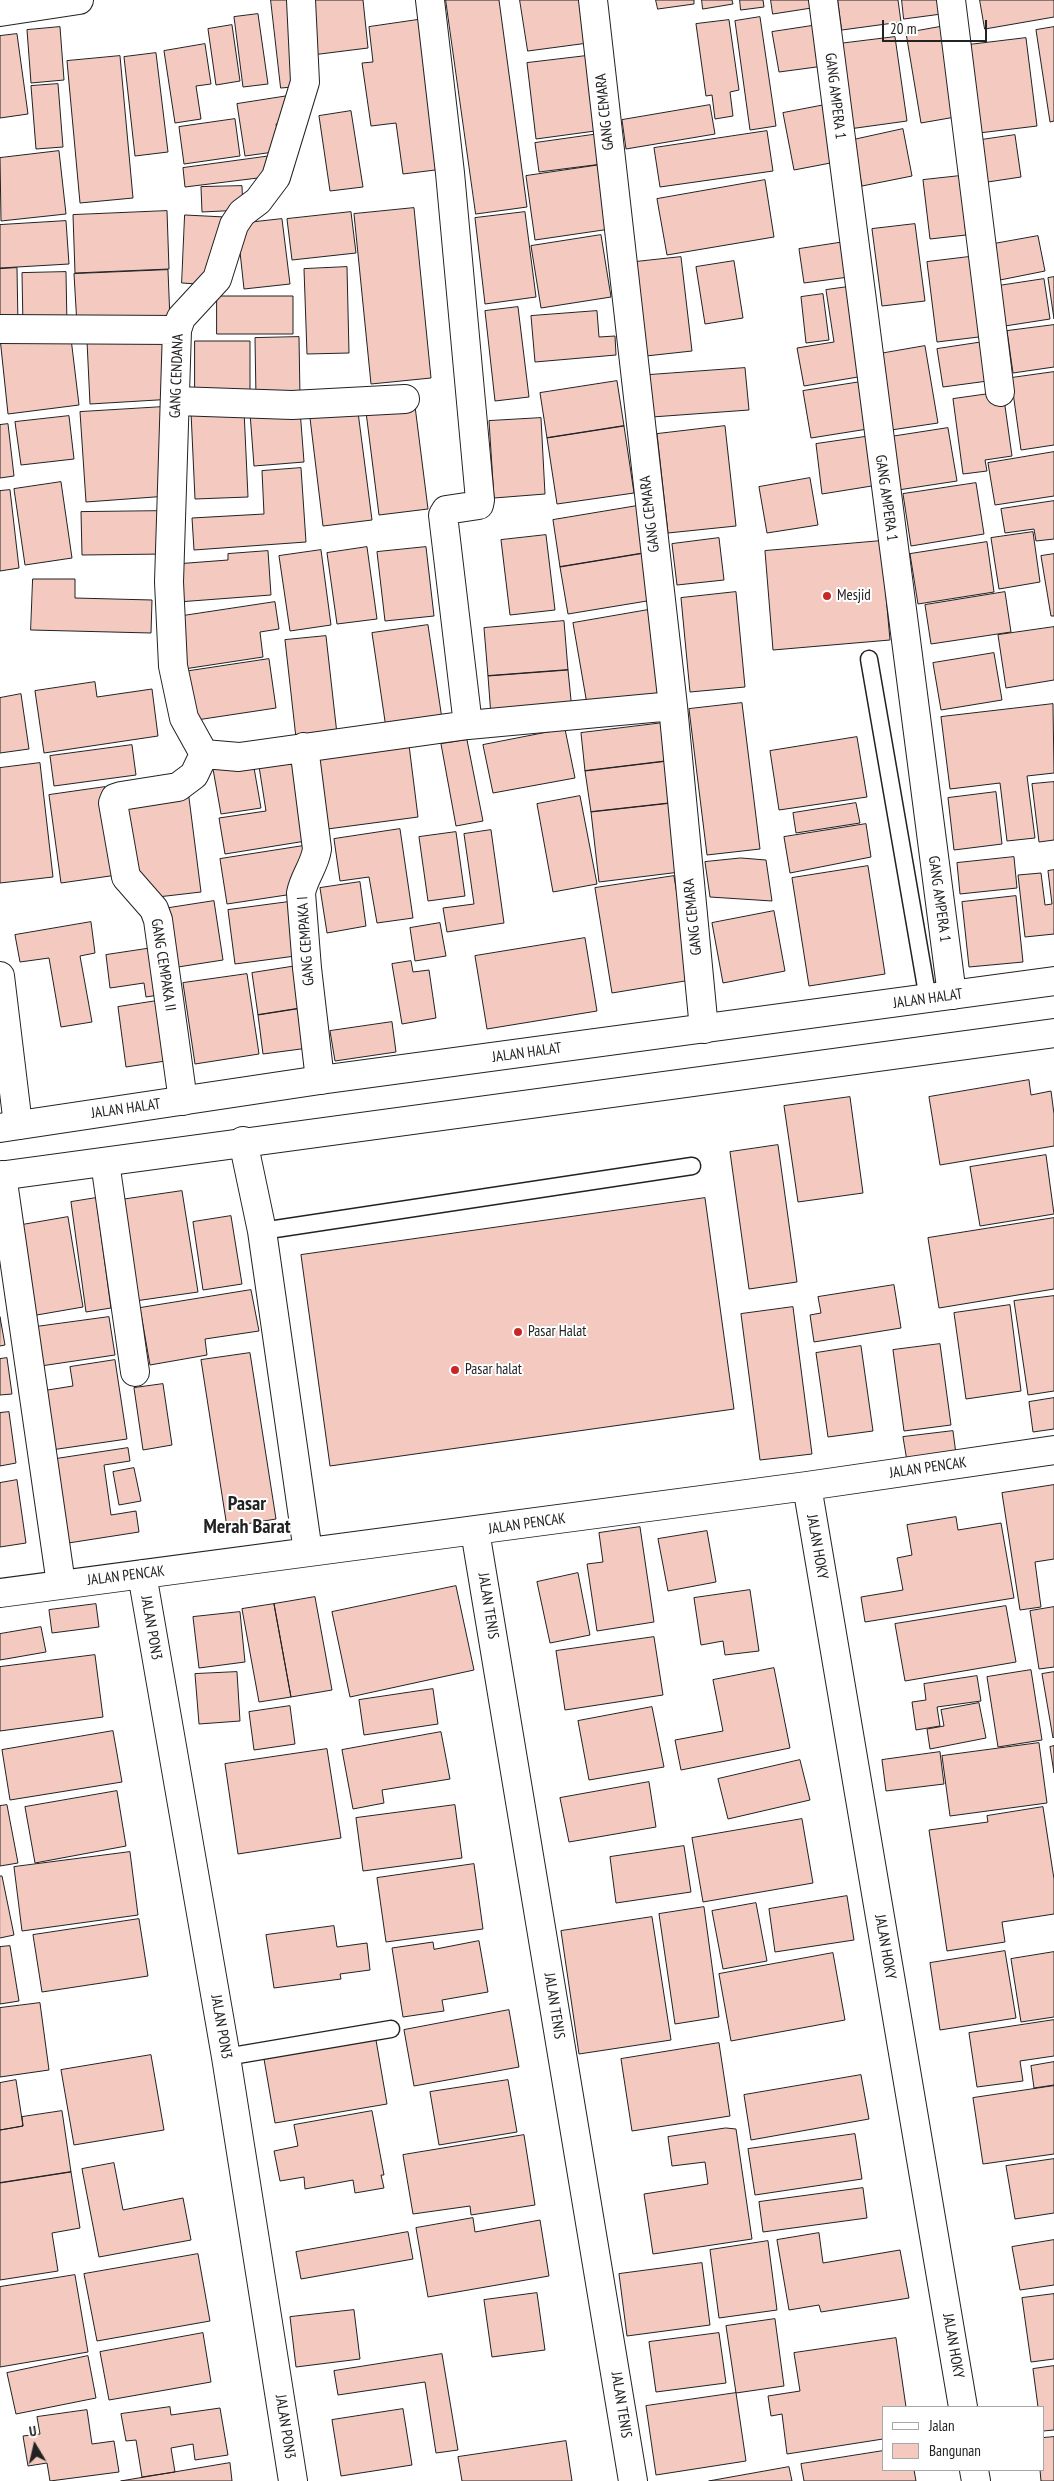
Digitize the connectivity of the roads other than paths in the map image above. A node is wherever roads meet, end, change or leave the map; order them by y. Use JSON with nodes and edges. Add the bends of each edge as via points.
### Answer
{"nodes":[{"id":1,"x":79,"y":0,"type":"edge"},
{"id":2,"x":301,"y":0,"type":"edge"},
{"id":3,"x":430,"y":0,"type":"edge"},
{"id":4,"x":593,"y":0,"type":"edge"},
{"id":5,"x":823,"y":0,"type":"edge"},
{"id":6,"x":951,"y":0,"type":"edge"},
{"id":7,"x":0,"y":12,"type":"edge"},
{"id":8,"x":0,"y":329,"type":"edge"},
{"id":9,"x":177,"y":330,"type":"junction"},
{"id":10,"x":1000,"y":392,"type":"dead end"},
{"id":11,"x":405,"y":399,"type":"dead end"},
{"id":12,"x":176,"y":401,"type":"junction"},
{"id":13,"x":869,"y":660,"type":"dead end"},
{"id":14,"x":672,"y":706,"type":"junction"},
{"id":15,"x":468,"y":725,"type":"junction"},
{"id":16,"x":304,"y":747,"type":"junction"},
{"id":17,"x":204,"y":754,"type":"junction"},
{"id":18,"x":0,"y":976,"type":"edge"},
{"id":19,"x":1054,"y":981,"type":"edge"},
{"id":20,"x":940,"y":997,"type":"junction"},
{"id":21,"x":704,"y":1029,"type":"junction"},
{"id":22,"x":1054,"y":1033,"type":"edge"},
{"id":23,"x":320,"y":1080,"type":"junction"},
{"id":24,"x":184,"y":1101,"type":"junction"},
{"id":25,"x":9,"y":1126,"type":"edge"},
{"id":26,"x":243,"y":1141,"type":"junction"},
{"id":27,"x":105,"y":1162,"type":"junction"},
{"id":28,"x":692,"y":1166,"type":"dead end"},
{"id":29,"x":1,"y":1176,"type":"edge"},
{"id":30,"x":262,"y":1231,"type":"junction"},
{"id":31,"x":134,"y":1372,"type":"dead end"},
{"id":32,"x":1054,"y":1450,"type":"edge"},
{"id":33,"x":807,"y":1486,"type":"junction"},
{"id":34,"x":475,"y":1530,"type":"junction"},
{"id":35,"x":308,"y":1552,"type":"junction"},
{"id":36,"x":142,"y":1574,"type":"junction"},
{"id":37,"x":61,"y":1584,"type":"junction"},
{"id":38,"x":0,"y":1593,"type":"edge"},
{"id":39,"x":391,"y":2029,"type":"dead end"},
{"id":40,"x":226,"y":2057,"type":"junction"},
{"id":41,"x":964,"y":2406,"type":"edge"},
{"id":42,"x":294,"y":2481,"type":"edge"},
{"id":43,"x":633,"y":2481,"type":"edge"}],
"edges":[{"from":1,"to":7,"type":"street"},
{"from":2,"to":9,"type":"street","name":"GANG CENDANA","via":[[305,82],[276,177],[234,225],[217,279],[181,318]]},
{"from":3,"to":15,"type":"street","via":[[450,173],[480,500],[479,505],[446,510],[443,515]]},
{"from":4,"to":14,"type":"street","name":"GANG CEMARA"},
{"from":5,"to":20,"type":"street","name":"GANG AMPERA 1"},
{"from":6,"to":10,"type":"street"},
{"from":8,"to":9,"type":"street"},
{"from":9,"to":12,"type":"street","name":"GANG CENDANA"},
{"from":11,"to":12,"type":"street","via":[[292,405]]},
{"from":12,"to":17,"type":"street","name":"GANG CENDANA","via":[[169,582],[174,666],[184,718]]},
{"from":13,"to":20,"type":"lane"},
{"from":14,"to":15,"type":"street"},
{"from":14,"to":21,"type":"street","name":"GANG CEMARA"},
{"from":15,"to":16,"type":"street"},
{"from":16,"to":17,"type":"street","via":[[239,757]]},
{"from":16,"to":23,"type":"street","name":"GANG CEMPAKA I","via":[[317,849],[316,860],[301,893]]},
{"from":17,"to":24,"type":"street","name":"GANG CEMPAKA II","via":[[194,775],[178,787],[121,796],[113,803],[126,877],[154,909],[158,920]]},
{"from":18,"to":25,"type":"street"},
{"from":19,"to":20,"type":"street","name":"JALAN HALAT"},
{"from":20,"to":21,"type":"street","name":"JALAN HALAT"},
{"from":21,"to":23,"type":"street","name":"JALAN HALAT"},
{"from":22,"to":26,"type":"street"},
{"from":23,"to":24,"type":"street","name":"JALAN HALAT"},
{"from":24,"to":25,"type":"street","name":"JALAN HALAT"},
{"from":26,"to":27,"type":"street"},
{"from":26,"to":30,"type":"street"},
{"from":27,"to":29,"type":"street"},
{"from":27,"to":31,"type":"street"},
{"from":28,"to":30,"type":"lane"},
{"from":29,"to":37,"type":"street"},
{"from":30,"to":35,"type":"street"},
{"from":32,"to":33,"type":"street","name":"JALAN PENCAK"},
{"from":33,"to":34,"type":"street","name":"JALAN PENCAK"},
{"from":33,"to":41,"type":"street","name":"JALAN HOKY"},
{"from":34,"to":35,"type":"street","name":"JALAN PENCAK"},
{"from":34,"to":43,"type":"street","name":"JALAN TENIS"},
{"from":35,"to":36,"type":"street","name":"JALAN PENCAK"},
{"from":36,"to":37,"type":"street","name":"JALAN PENCAK"},
{"from":36,"to":40,"type":"street","name":"JALAN PON3"},
{"from":37,"to":38,"type":"street","name":"JALAN PENCAK"},
{"from":39,"to":40,"type":"lane"},
{"from":40,"to":42,"type":"street","name":"JALAN PON3"}]}
